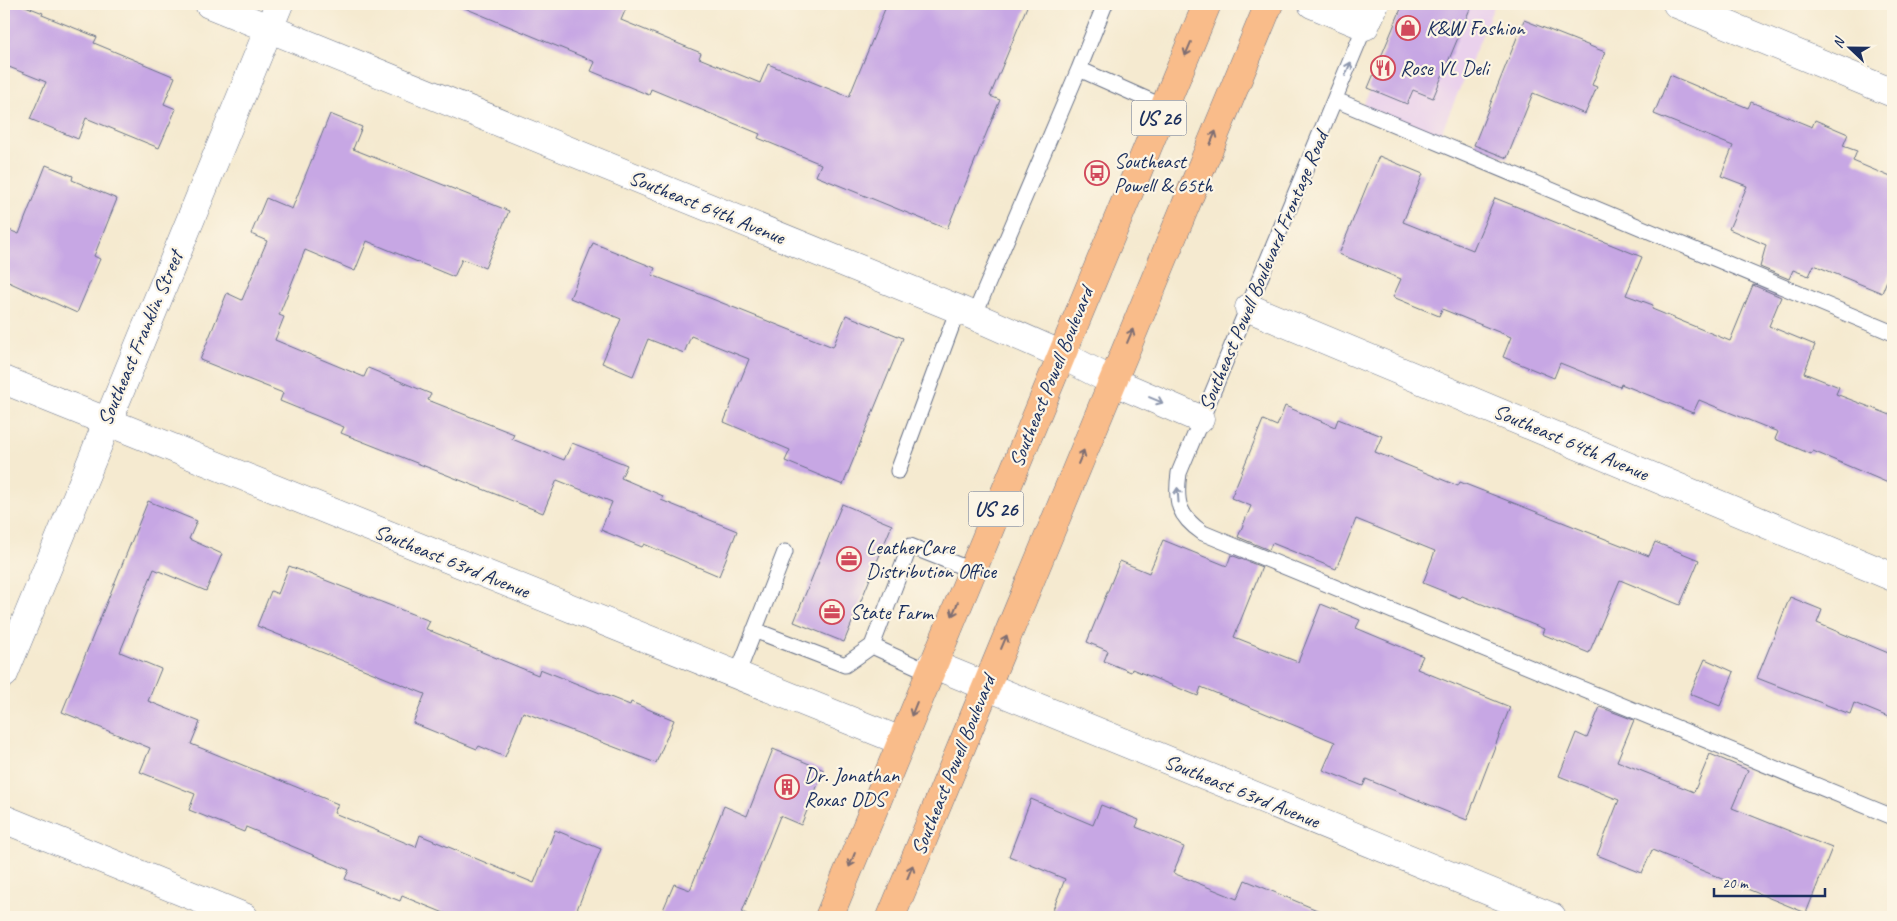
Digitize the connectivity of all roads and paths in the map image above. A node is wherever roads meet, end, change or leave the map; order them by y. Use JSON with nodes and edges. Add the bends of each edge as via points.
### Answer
{"nodes":[{"id":1,"x":209,"y":4,"type":"edge"},
{"id":2,"x":1105,"y":4,"type":"edge"},
{"id":3,"x":1207,"y":4,"type":"edge"},
{"id":4,"x":1269,"y":4,"type":"edge"},
{"id":5,"x":1312,"y":4,"type":"edge"},
{"id":6,"x":1677,"y":4,"type":"edge"},
{"id":7,"x":1370,"y":15,"type":"edge"},
{"id":8,"x":274,"y":16,"type":"edge"},
{"id":9,"x":1079,"y":69,"type":"junction"},
{"id":10,"x":1893,"y":93,"type":"edge"},
{"id":11,"x":1336,"y":100,"type":"junction"},
{"id":12,"x":1164,"y":107,"type":"junction"},
{"id":13,"x":1249,"y":308,"type":"junction"},
{"id":14,"x":966,"y":312,"type":"junction"},
{"id":15,"x":1893,"y":333,"type":"edge"},
{"id":16,"x":1060,"y":354,"type":"junction"},
{"id":17,"x":4,"y":380,"type":"edge"},
{"id":18,"x":1112,"y":381,"type":"junction"},
{"id":19,"x":1200,"y":419,"type":"junction"},
{"id":20,"x":106,"y":422,"type":"junction"},
{"id":21,"x":898,"y":471,"type":"dead end"},
{"id":22,"x":784,"y":552,"type":"dead end"},
{"id":23,"x":971,"y":570,"type":"junction"},
{"id":24,"x":1893,"y":577,"type":"edge"},
{"id":25,"x":754,"y":630,"type":"junction"},
{"id":26,"x":872,"y":646,"type":"junction"},
{"id":27,"x":931,"y":668,"type":"junction"},
{"id":28,"x":4,"y":674,"type":"edge"},
{"id":29,"x":737,"y":675,"type":"junction"},
{"id":30,"x":985,"y":687,"type":"junction"},
{"id":31,"x":901,"y":740,"type":"junction"},
{"id":32,"x":1893,"y":817,"type":"edge"},
{"id":33,"x":4,"y":819,"type":"edge"},
{"id":34,"x":244,"y":917,"type":"edge"},
{"id":35,"x":829,"y":917,"type":"edge"},
{"id":36,"x":891,"y":917,"type":"edge"},
{"id":37,"x":1552,"y":917,"type":"edge"}],
"edges":[{"from":1,"to":8,"type":"street","name":"Southeast 64th Avenue"},
{"from":2,"to":9,"type":"lane"},
{"from":3,"to":12,"type":"main road","name":"Southeast Powell Boulevard","number":"US 26","one_way":true},
{"from":18,"to":4,"type":"main road","name":"Southeast Powell Boulevard","number":"US 26","one_way":true},
{"from":5,"to":7,"type":"street"},
{"from":6,"to":10,"type":"street"},
{"from":11,"to":7,"type":"lane","name":"Southeast Powell Boulevard Frontage Road","one_way":true},
{"from":8,"to":14,"type":"street","name":"Southeast 64th Avenue"},
{"from":8,"to":20,"type":"street","name":"Southeast Franklin Street"},
{"from":9,"to":12,"type":"lane"},
{"from":9,"to":14,"type":"lane"},
{"from":11,"to":13,"type":"lane","name":"Southeast Powell Boulevard Frontage Road"},
{"from":11,"to":15,"type":"lane"},
{"from":12,"to":16,"type":"main road","name":"Southeast Powell Boulevard","number":"US 26"},
{"from":13,"to":19,"type":"lane","name":"Southeast Powell Boulevard Frontage Road"},
{"from":13,"to":24,"type":"street","name":"Southeast 64th Avenue"},
{"from":14,"to":16,"type":"street","name":"Southeast 64th Avenue"},
{"from":14,"to":21,"type":"lane"},
{"from":16,"to":18,"type":"street","name":"Southeast 64th Avenue"},
{"from":16,"to":23,"type":"main road","name":"Southeast Powell Boulevard","number":"US 26"},
{"from":17,"to":20,"type":"street","name":"Southeast 63rd Avenue"},
{"from":18,"to":19,"type":"street","name":"Southeast 64th Avenue","one_way":true},
{"from":30,"to":18,"type":"main road","name":"Southeast Powell Boulevard","number":"US 26","one_way":true},
{"from":32,"to":19,"type":"lane","name":"Southeast Powell Boulevard Frontage Road","one_way":true,"via":[[1203,533],[1187,522],[1176,491],[1179,473]]},
{"from":20,"to":28,"type":"street","name":"Southeast Franklin Street"},
{"from":20,"to":29,"type":"street","name":"Southeast 63rd Avenue"},
{"from":22,"to":25,"type":"lane"},
{"from":23,"to":26,"type":"lane","via":[[910,546]]},
{"from":23,"to":27,"type":"main road","name":"Southeast Powell Boulevard","number":"US 26","one_way":true},
{"from":25,"to":26,"type":"lane","via":[[845,666]]},
{"from":25,"to":29,"type":"lane"},
{"from":26,"to":27,"type":"lane"},
{"from":27,"to":30,"type":"street","name":"Southeast 63rd Avenue"},
{"from":27,"to":31,"type":"main road","name":"Southeast Powell Boulevard","number":"US 26","one_way":true},
{"from":29,"to":31,"type":"street","name":"Southeast 63rd Avenue"},
{"from":36,"to":30,"type":"main road","name":"Southeast Powell Boulevard","number":"US 26","one_way":true},
{"from":30,"to":37,"type":"street","name":"Southeast 63rd Avenue"},
{"from":31,"to":35,"type":"main road","name":"Southeast Powell Boulevard","number":"US 26","one_way":true},
{"from":33,"to":34,"type":"street"}]}
